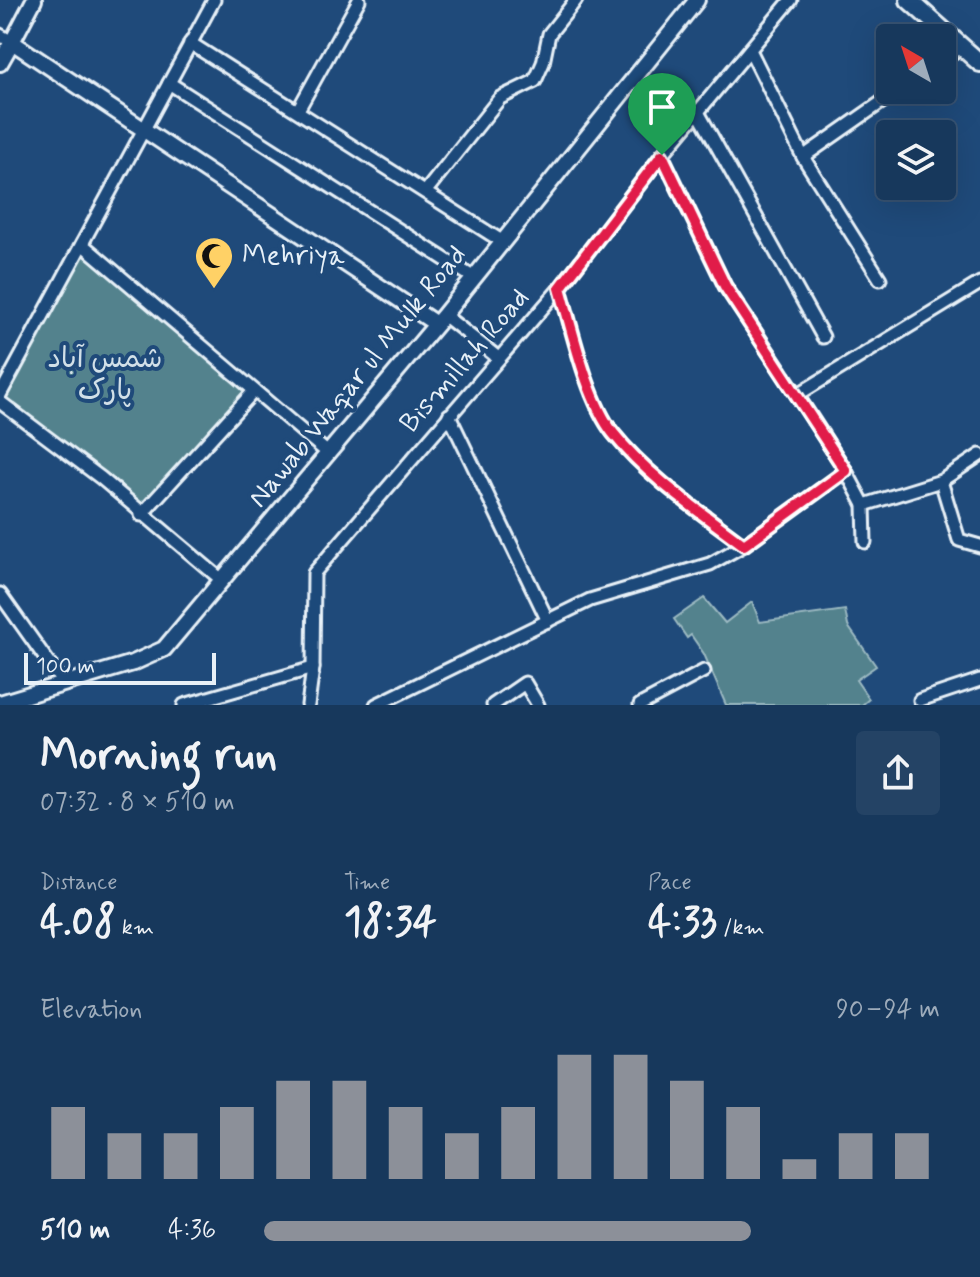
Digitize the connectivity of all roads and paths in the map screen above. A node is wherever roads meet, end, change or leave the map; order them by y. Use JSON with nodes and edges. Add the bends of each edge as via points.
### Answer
{"nodes":[{"id":1,"x":34,"y":0,"type":"edge"},
{"id":2,"x":214,"y":0,"type":"edge"},
{"id":3,"x":359,"y":0,"type":"edge"},
{"id":4,"x":576,"y":0,"type":"edge"},
{"id":5,"x":697,"y":0,"type":"edge"},
{"id":6,"x":791,"y":0,"type":"edge"},
{"id":7,"x":909,"y":0,"type":"edge"},
{"id":8,"x":6,"y":39,"type":"edge"},
{"id":9,"x":190,"y":43,"type":"junction"},
{"id":10,"x":961,"y":47,"type":"junction"},
{"id":11,"x":750,"y":50,"type":"junction"},
{"id":12,"x":956,"y":50,"type":"edge"},
{"id":13,"x":0,"y":63,"type":"edge"},
{"id":14,"x":980,"y":63,"type":"edge"},
{"id":15,"x":169,"y":83,"type":"junction"},
{"id":16,"x":879,"y":104,"type":"edge"},
{"id":17,"x":298,"y":110,"type":"junction"},
{"id":18,"x":698,"y":112,"type":"junction"},
{"id":19,"x":143,"y":131,"type":"junction"},
{"id":20,"x":662,"y":155,"type":"junction"},
{"id":21,"x":803,"y":157,"type":"junction"},
{"id":22,"x":426,"y":191,"type":"junction"},
{"id":23,"x":503,"y":242,"type":"junction"},
{"id":24,"x":82,"y":244,"type":"junction"},
{"id":25,"x":474,"y":278,"type":"junction"},
{"id":26,"x":880,"y":279,"type":"dead end"},
{"id":27,"x":980,"y":283,"type":"edge"},
{"id":28,"x":560,"y":288,"type":"junction"},
{"id":29,"x":440,"y":319,"type":"junction"},
{"id":30,"x":823,"y":337,"type":"dead end"},
{"id":31,"x":497,"y":357,"type":"junction"},
{"id":32,"x":254,"y":391,"type":"junction"},
{"id":33,"x":0,"y":395,"type":"edge"},
{"id":34,"x":797,"y":395,"type":"junction"},
{"id":35,"x":0,"y":402,"type":"edge"},
{"id":36,"x":449,"y":415,"type":"junction"},
{"id":37,"x":329,"y":454,"type":"junction"},
{"id":38,"x":980,"y":455,"type":"edge"},
{"id":39,"x":846,"y":471,"type":"junction"},
{"id":40,"x":941,"y":481,"type":"junction"},
{"id":41,"x":864,"y":505,"type":"junction"},
{"id":42,"x":141,"y":515,"type":"junction"},
{"id":43,"x":865,"y":542,"type":"dead end"},
{"id":44,"x":744,"y":545,"type":"junction"},
{"id":45,"x":980,"y":546,"type":"edge"},
{"id":46,"x":223,"y":581,"type":"junction"},
{"id":47,"x":0,"y":594,"type":"edge"},
{"id":48,"x":548,"y":621,"type":"junction"},
{"id":49,"x":313,"y":668,"type":"junction"},
{"id":50,"x":704,"y":671,"type":"dead end"},
{"id":51,"x":980,"y":680,"type":"edge"},
{"id":52,"x":63,"y":683,"type":"junction"},
{"id":53,"x":920,"y":700,"type":"dead end"},
{"id":54,"x":0,"y":703,"type":"edge"},
{"id":55,"x":184,"y":705,"type":"edge"},
{"id":56,"x":308,"y":705,"type":"edge"},
{"id":57,"x":376,"y":705,"type":"edge"},
{"id":58,"x":493,"y":705,"type":"edge"},
{"id":59,"x":538,"y":705,"type":"edge"},
{"id":60,"x":640,"y":705,"type":"edge"}],
"edges":[{"from":1,"to":8,"type":"street"},
{"from":2,"to":9,"type":"street"},
{"from":3,"to":17,"type":"street"},
{"from":4,"to":22,"type":"street","via":[[549,34],[535,81],[500,98]]},
{"from":5,"to":23,"type":"street","name":"Nawab Waqar ul Mulk Road"},
{"from":6,"to":11,"type":"street","name":"Bismillah Road"},
{"from":7,"to":10,"type":"main road"},
{"from":8,"to":13,"type":"street"},
{"from":8,"to":19,"type":"street"},
{"from":9,"to":15,"type":"street"},
{"from":9,"to":17,"type":"street"},
{"from":10,"to":12,"type":"street"},
{"from":10,"to":14,"type":"main road"},
{"from":11,"to":18,"type":"street","name":"Bismillah Road"},
{"from":11,"to":21,"type":"street"},
{"from":15,"to":19,"type":"street"},
{"from":15,"to":25,"type":"street"},
{"from":16,"to":21,"type":"street"},
{"from":17,"to":22,"type":"street"},
{"from":18,"to":20,"type":"street","name":"Bismillah Road"},
{"from":18,"to":30,"type":"street"},
{"from":19,"to":24,"type":"street"},
{"from":19,"to":29,"type":"street"},
{"from":20,"to":28,"type":"street","name":"Bismillah Road"},
{"from":20,"to":34,"type":"street","via":[[725,286]]},
{"from":21,"to":26,"type":"street"},
{"from":22,"to":23,"type":"street"},
{"from":23,"to":25,"type":"street","name":"Nawab Waqar ul Mulk Road"},
{"from":24,"to":32,"type":"street"},
{"from":24,"to":33,"type":"street"},
{"from":25,"to":29,"type":"street","name":"Nawab Waqar ul Mulk Road"},
{"from":27,"to":34,"type":"street"},
{"from":28,"to":31,"type":"street","name":"Bismillah Road"},
{"from":28,"to":44,"type":"street","via":[[586,376],[612,431],[684,501]]},
{"from":29,"to":31,"type":"street"},
{"from":29,"to":37,"type":"street","name":"Nawab Waqar ul Mulk Road"},
{"from":31,"to":36,"type":"street","name":"Bismillah Road"},
{"from":32,"to":37,"type":"street"},
{"from":32,"to":42,"type":"street"},
{"from":34,"to":39,"type":"street"},
{"from":35,"to":42,"type":"street"},
{"from":36,"to":48,"type":"street"},
{"from":36,"to":49,"type":"street","name":"Bismillah Road","via":[[314,573]]},
{"from":37,"to":46,"type":"street","name":"Nawab Waqar ul Mulk Road"},
{"from":38,"to":40,"type":"street"},
{"from":39,"to":41,"type":"street"},
{"from":39,"to":44,"type":"street"},
{"from":40,"to":41,"type":"street"},
{"from":40,"to":45,"type":"street","via":[[959,540]]},
{"from":41,"to":43,"type":"street"},
{"from":42,"to":46,"type":"street"},
{"from":44,"to":48,"type":"street","via":[[710,564],[590,600]]},
{"from":46,"to":52,"type":"street","name":"Nawab Waqar ul Mulk Road","via":[[164,649]]},
{"from":47,"to":52,"type":"street"},
{"from":48,"to":57,"type":"street"},
{"from":49,"to":55,"type":"street"},
{"from":49,"to":56,"type":"street","name":"Bismillah Road"},
{"from":50,"to":60,"type":"street"},
{"from":51,"to":53,"type":"street"},
{"from":52,"to":54,"type":"street","name":"Nawab Waqar ul Mulk Road"},
{"from":58,"to":59,"type":"street","via":[[525,683]]}]}
